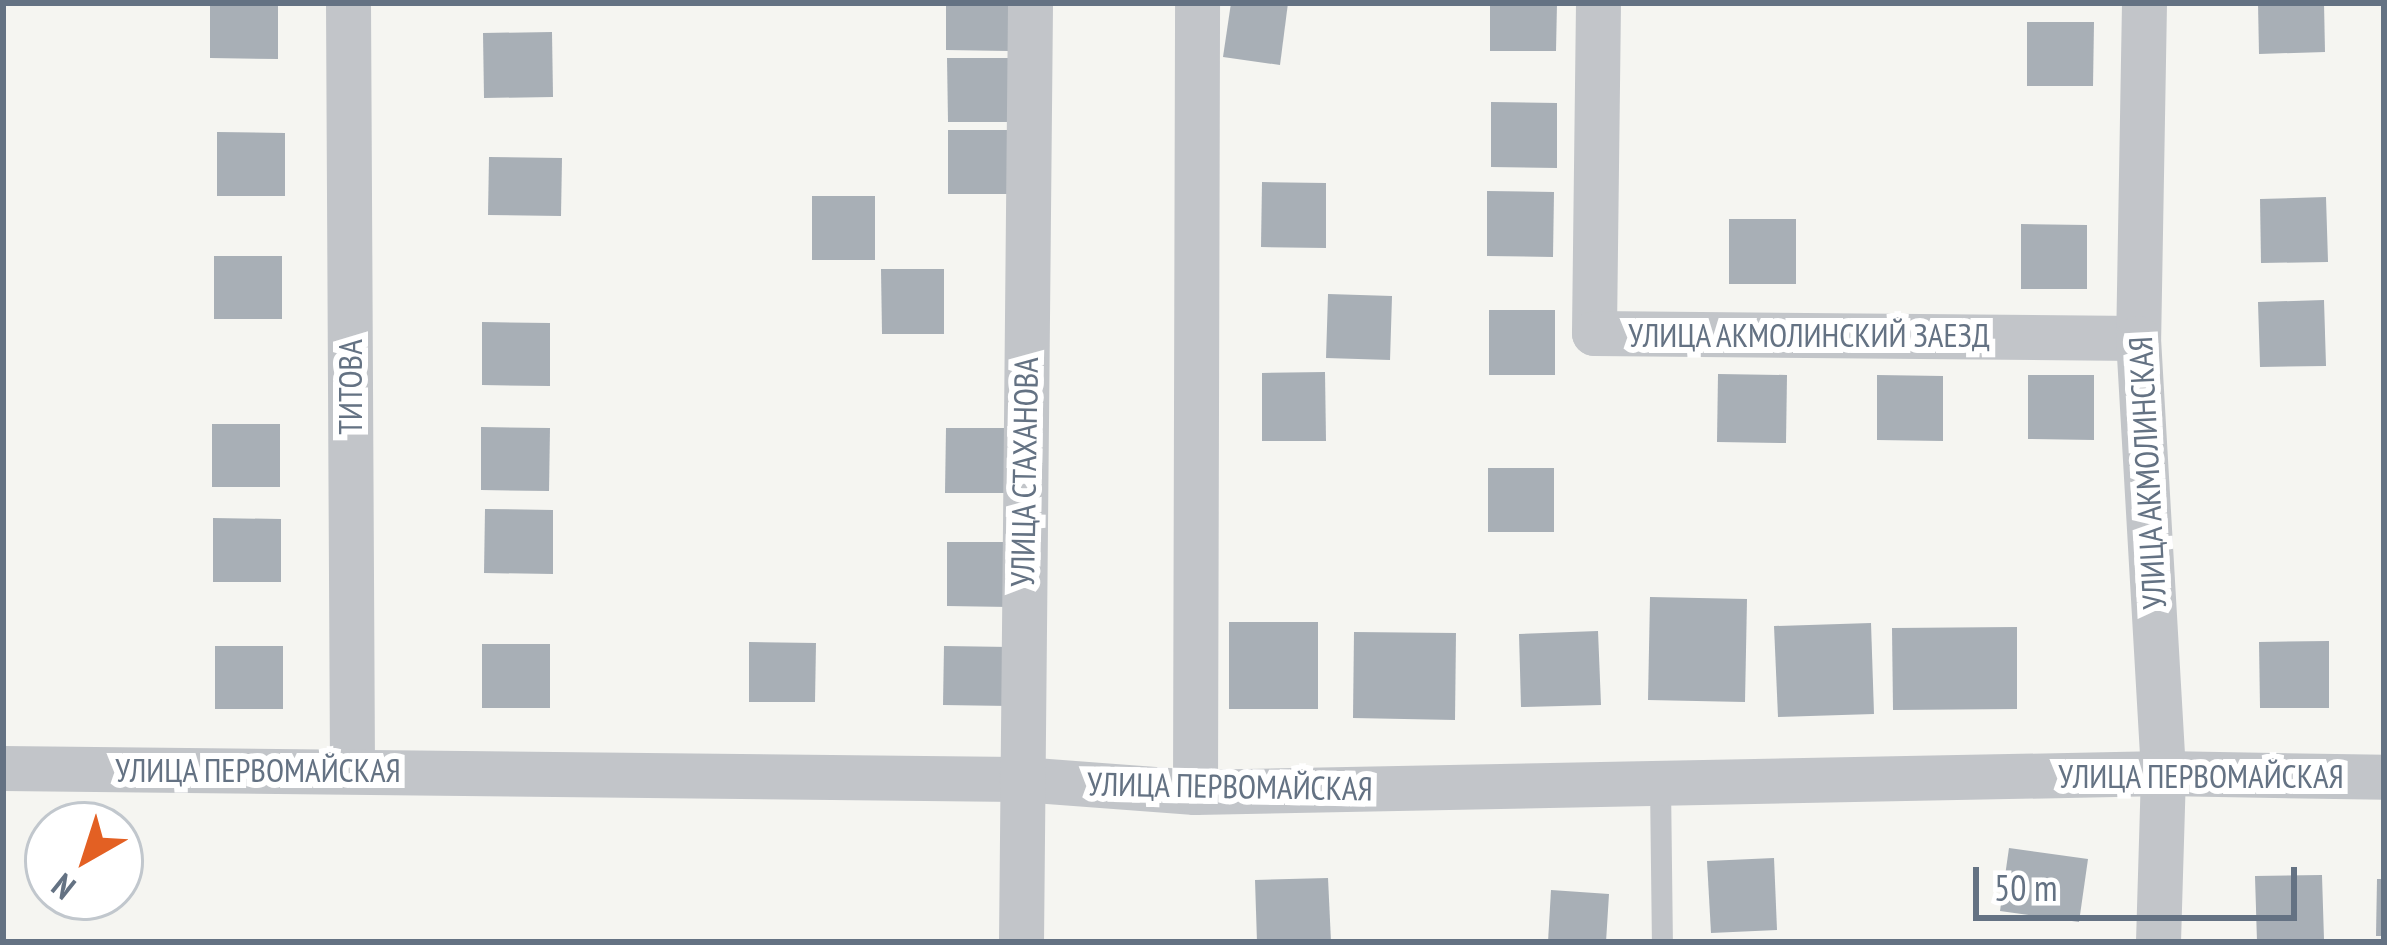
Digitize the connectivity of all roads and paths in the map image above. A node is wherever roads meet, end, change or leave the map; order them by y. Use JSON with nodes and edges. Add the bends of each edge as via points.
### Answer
{"nodes":[{"id":1,"x":348,"y":3,"type":"edge"},
{"id":2,"x":1030,"y":3,"type":"edge"},
{"id":3,"x":1197,"y":3,"type":"edge"},
{"id":4,"x":1598,"y":3,"type":"edge"},
{"id":5,"x":2144,"y":3,"type":"edge"},
{"id":6,"x":2138,"y":338,"type":"junction"},
{"id":7,"x":3,"y":768,"type":"edge"},
{"id":8,"x":352,"y":771,"type":"junction"},
{"id":9,"x":2163,"y":773,"type":"junction"},
{"id":10,"x":2384,"y":777,"type":"edge"},
{"id":11,"x":1021,"y":779,"type":"junction"},
{"id":12,"x":1660,"y":784,"type":"junction"},
{"id":13,"x":1195,"y":792,"type":"junction"},
{"id":14,"x":1021,"y":942,"type":"edge"},
{"id":15,"x":1663,"y":942,"type":"edge"},
{"id":16,"x":2158,"y":942,"type":"edge"}],
"edges":[{"from":1,"to":8,"type":"street","name":"ТИТОВА"},
{"from":2,"to":11,"type":"street","name":"УЛИЦА СТАХАНОВА"},
{"from":3,"to":13,"type":"street"},
{"from":4,"to":6,"type":"street","name":"УЛИЦА АКМОЛИНСКИЙ ЗАЕЗД","via":[[1594,333]]},
{"from":5,"to":6,"type":"street","name":"УЛИЦА АКМОЛИНСКАЯ"},
{"from":6,"to":9,"type":"street","name":"УЛИЦА АКМОЛИНСКАЯ"},
{"from":7,"to":8,"type":"street","name":"УЛИЦА ПЕРВОМАЙСКАЯ"},
{"from":8,"to":11,"type":"street","name":"УЛИЦА ПЕРВОМАЙСКАЯ"},
{"from":9,"to":10,"type":"street","name":"УЛИЦА ПЕРВОМАЙСКАЯ"},
{"from":9,"to":12,"type":"street","name":"УЛИЦА ПЕРВОМАЙСКАЯ"},
{"from":9,"to":16,"type":"street","name":"УЛИЦА АКМОЛИНСКАЯ"},
{"from":11,"to":13,"type":"street","name":"УЛИЦА ПЕРВОМАЙСКАЯ"},
{"from":11,"to":14,"type":"street","name":"УЛИЦА СТАХАНОВА"},
{"from":12,"to":13,"type":"street","name":"УЛИЦА ПЕРВОМАЙСКАЯ"},
{"from":12,"to":15,"type":"lane"}]}
